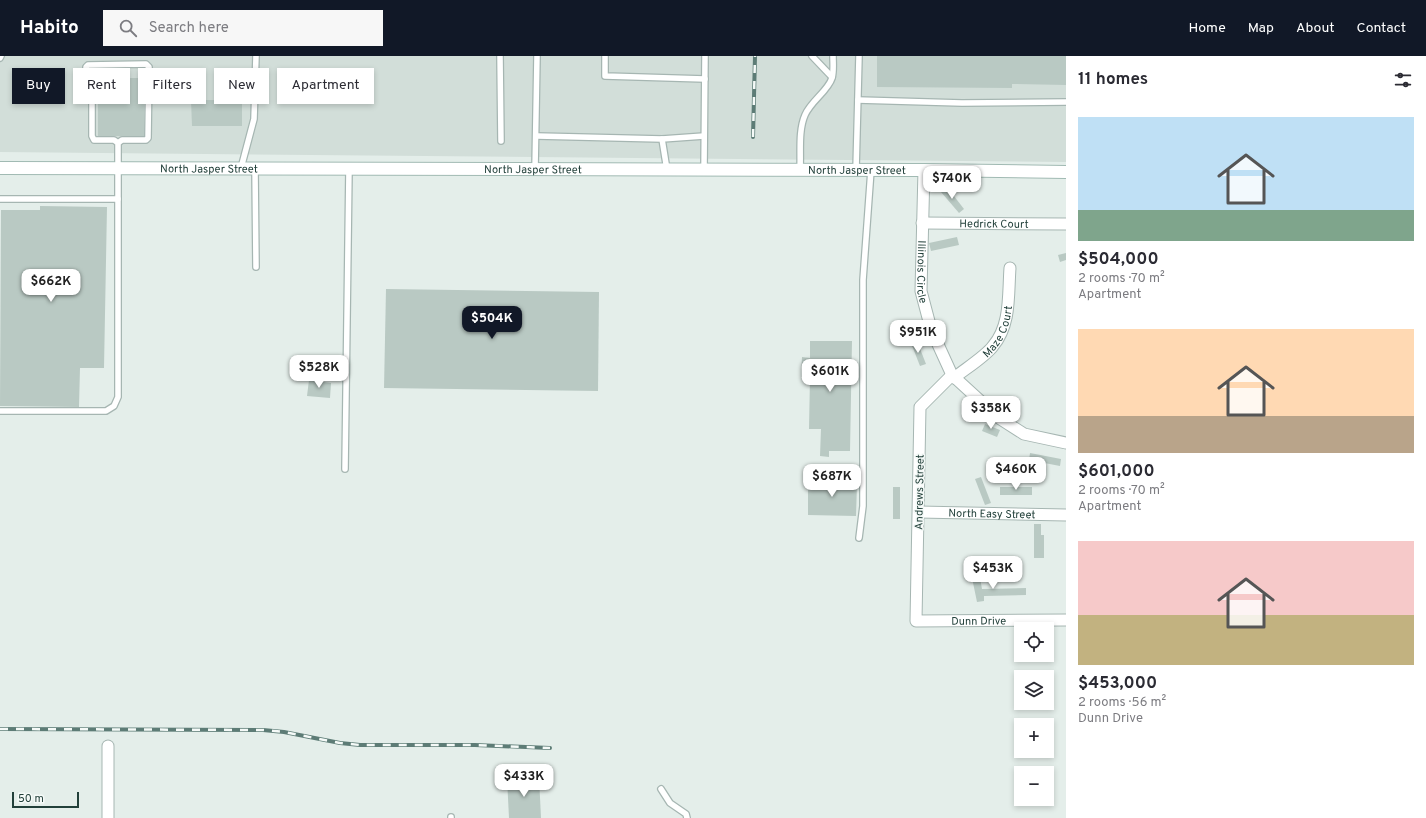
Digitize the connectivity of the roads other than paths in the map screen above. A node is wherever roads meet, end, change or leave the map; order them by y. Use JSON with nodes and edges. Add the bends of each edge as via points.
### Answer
{"nodes":[{"id":1,"x":256,"y":56,"type":"edge"},
{"id":2,"x":500,"y":56,"type":"edge"},
{"id":3,"x":536,"y":56,"type":"edge"},
{"id":4,"x":605,"y":56,"type":"edge"},
{"id":5,"x":705,"y":56,"type":"edge"},
{"id":6,"x":812,"y":56,"type":"edge"},
{"id":7,"x":833,"y":56,"type":"edge"},
{"id":8,"x":859,"y":56,"type":"edge"},
{"id":9,"x":832,"y":78,"type":"junction"},
{"id":10,"x":705,"y":79,"type":"junction"},
{"id":11,"x":858,"y":100,"type":"junction"},
{"id":12,"x":1066,"y":102,"type":"edge"},
{"id":13,"x":537,"y":136,"type":"junction"},
{"id":14,"x":704,"y":136,"type":"junction"},
{"id":15,"x":662,"y":139,"type":"junction"},
{"id":16,"x":501,"y":141,"type":"dead end"},
{"id":17,"x":118,"y":143,"type":"junction"},
{"id":18,"x":0,"y":168,"type":"edge"},
{"id":19,"x":118,"y":168,"type":"junction"},
{"id":20,"x":241,"y":169,"type":"junction"},
{"id":21,"x":255,"y":169,"type":"junction"},
{"id":22,"x":349,"y":169,"type":"junction"},
{"id":23,"x":535,"y":169,"type":"junction"},
{"id":24,"x":667,"y":170,"type":"junction"},
{"id":25,"x":704,"y":170,"type":"junction"},
{"id":26,"x":800,"y":170,"type":"junction"},
{"id":27,"x":856,"y":170,"type":"junction"},
{"id":28,"x":871,"y":170,"type":"junction"},
{"id":29,"x":924,"y":170,"type":"junction"},
{"id":30,"x":1066,"y":172,"type":"edge"},
{"id":31,"x":0,"y":199,"type":"edge"},
{"id":32,"x":118,"y":199,"type":"junction"},
{"id":33,"x":922,"y":223,"type":"junction"},
{"id":34,"x":1066,"y":224,"type":"edge"},
{"id":35,"x":256,"y":267,"type":"dead end"},
{"id":36,"x":1010,"y":268,"type":"dead end"},
{"id":37,"x":953,"y":376,"type":"junction"},
{"id":38,"x":0,"y":411,"type":"edge"},
{"id":39,"x":1066,"y":443,"type":"edge"},
{"id":40,"x":345,"y":468,"type":"dead end"},
{"id":41,"x":919,"y":512,"type":"junction"},
{"id":42,"x":1066,"y":515,"type":"edge"},
{"id":43,"x":859,"y":538,"type":"dead end"},
{"id":44,"x":1066,"y":620,"type":"edge"},
{"id":45,"x":916,"y":621,"type":"joint"},
{"id":46,"x":108,"y":746,"type":"dead end"},
{"id":47,"x":661,"y":789,"type":"dead end"},
{"id":48,"x":108,"y":818,"type":"edge"},
{"id":49,"x":687,"y":818,"type":"edge"}],
"edges":[{"from":1,"to":20,"type":"lane","via":[[254,120]]},
{"from":2,"to":16,"type":"lane"},
{"from":3,"to":13,"type":"lane"},
{"from":4,"to":10,"type":"lane","via":[[605,76]]},
{"from":5,"to":10,"type":"lane"},
{"from":6,"to":9,"type":"lane"},
{"from":7,"to":9,"type":"lane"},
{"from":8,"to":11,"type":"lane"},
{"from":9,"to":26,"type":"lane","via":[[804,117]]},
{"from":10,"to":14,"type":"lane"},
{"from":11,"to":12,"type":"lane"},
{"from":11,"to":27,"type":"lane"},
{"from":13,"to":15,"type":"lane"},
{"from":13,"to":23,"type":"lane"},
{"from":14,"to":15,"type":"lane"},
{"from":14,"to":25,"type":"lane"},
{"from":15,"to":24,"type":"lane"},
{"from":17,"to":17,"type":"lane","via":[[122,140],[148,138],[149,67],[146,64],[86,67],[86,94],[92,100],[92,136],[94,140],[114,140]]},
{"from":17,"to":19,"type":"lane"},
{"from":18,"to":19,"type":"street","name":"North Jasper Street"},
{"from":19,"to":20,"type":"street","name":"North Jasper Street"},
{"from":19,"to":32,"type":"lane"},
{"from":20,"to":21,"type":"street","name":"North Jasper Street"},
{"from":21,"to":22,"type":"street","name":"North Jasper Street"},
{"from":21,"to":35,"type":"lane"},
{"from":22,"to":23,"type":"street","name":"North Jasper Street"},
{"from":22,"to":40,"type":"lane"},
{"from":23,"to":24,"type":"street","name":"North Jasper Street"},
{"from":24,"to":25,"type":"street","name":"North Jasper Street"},
{"from":25,"to":26,"type":"street","name":"North Jasper Street"},
{"from":26,"to":27,"type":"street","name":"North Jasper Street"},
{"from":27,"to":28,"type":"street","name":"North Jasper Street"},
{"from":28,"to":29,"type":"street","name":"North Jasper Street"},
{"from":28,"to":43,"type":"lane","via":[[864,261],[863,506]]},
{"from":29,"to":30,"type":"street","name":"North Jasper Street"},
{"from":29,"to":33,"type":"street","name":"Illinois Circle"},
{"from":31,"to":32,"type":"lane"},
{"from":32,"to":38,"type":"lane","via":[[118,397],[114,406],[106,411]]},
{"from":33,"to":34,"type":"street","name":"Hedrick Court"},
{"from":33,"to":37,"type":"street","name":"Illinois Circle","via":[[921,291],[931,329]]},
{"from":36,"to":37,"type":"street","name":"Maze Court","via":[[1004,330],[993,347]]},
{"from":37,"to":39,"type":"street","name":"Illinois Circle","via":[[999,418],[1024,434]]},
{"from":37,"to":41,"type":"street","name":"Andrews Street","via":[[920,407]]},
{"from":41,"to":42,"type":"street","name":"North Easy Street"},
{"from":41,"to":45,"type":"street","name":"Andrews Street"},
{"from":44,"to":45,"type":"street","name":"Dunn Drive"},
{"from":46,"to":48,"type":"street"},
{"from":47,"to":49,"type":"lane","via":[[670,803],[686,814]]}]}
